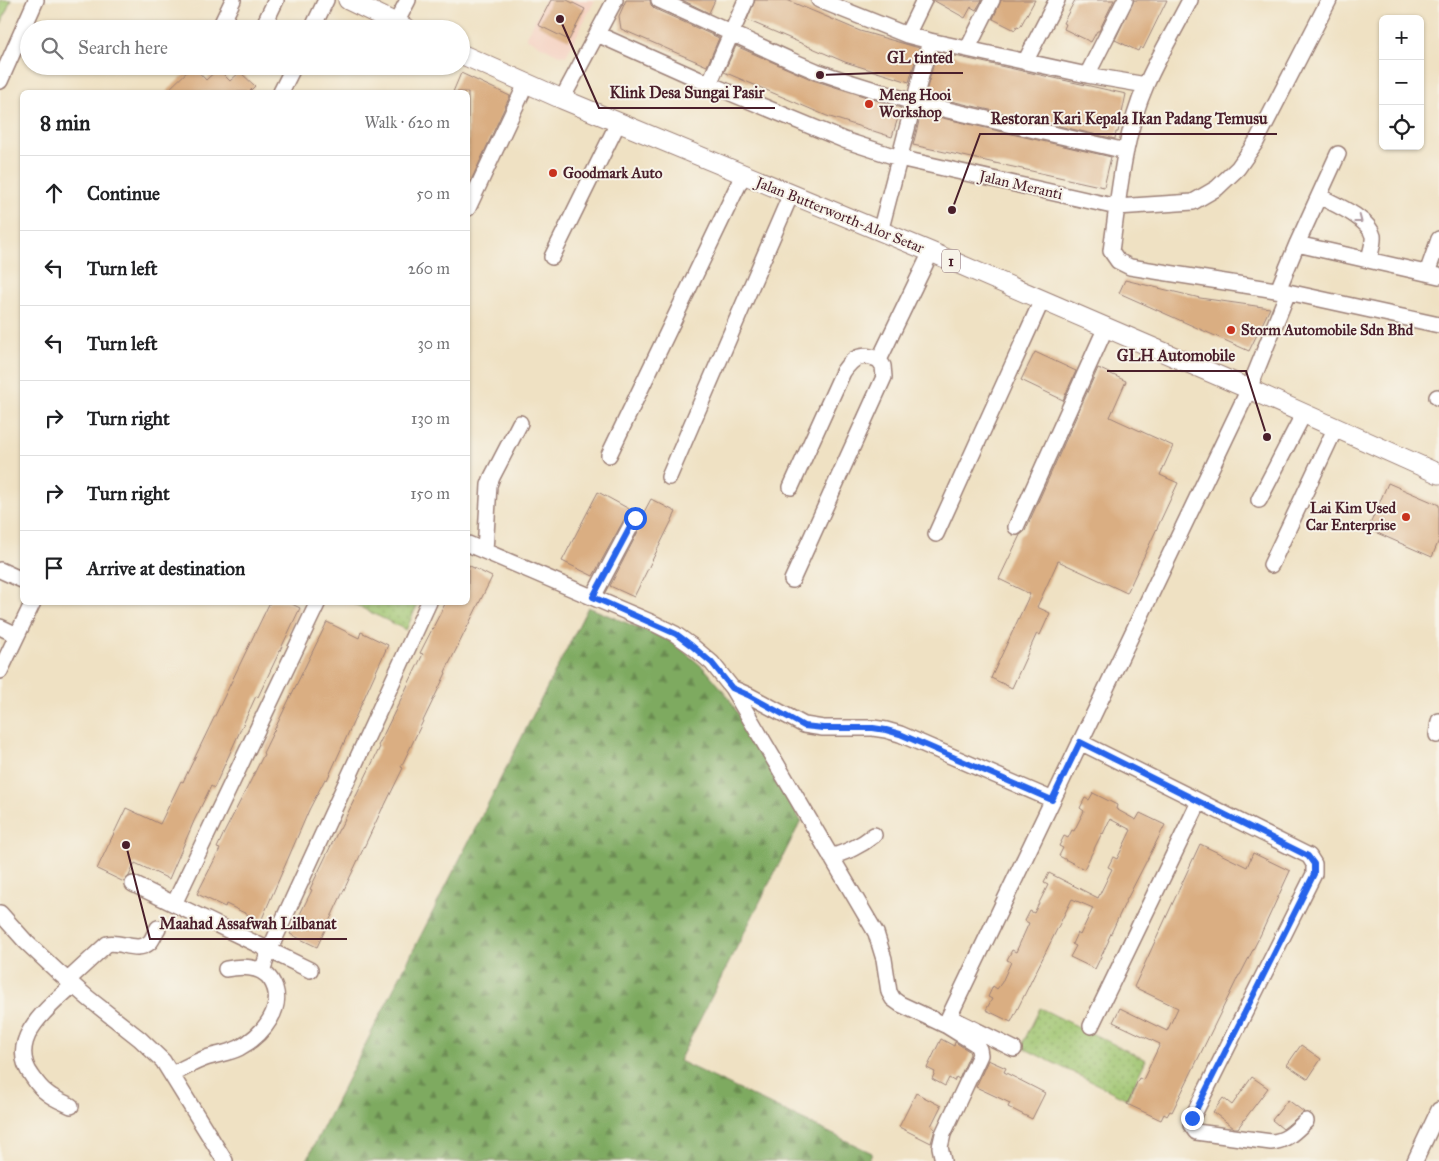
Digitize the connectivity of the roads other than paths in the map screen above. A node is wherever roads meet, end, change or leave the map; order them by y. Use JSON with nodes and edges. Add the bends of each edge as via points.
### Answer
{"nodes":[{"id":1,"x":36,"y":0,"type":"edge"},
{"id":2,"x":233,"y":0,"type":"edge"},
{"id":3,"x":276,"y":0,"type":"edge"},
{"id":4,"x":326,"y":0,"type":"edge"},
{"id":5,"x":348,"y":0,"type":"edge"},
{"id":6,"x":408,"y":0,"type":"edge"},
{"id":7,"x":615,"y":0,"type":"edge"},
{"id":8,"x":659,"y":0,"type":"edge"},
{"id":9,"x":746,"y":0,"type":"edge"},
{"id":10,"x":819,"y":0,"type":"edge"},
{"id":11,"x":924,"y":0,"type":"edge"},
{"id":12,"x":992,"y":0,"type":"edge"},
{"id":13,"x":1057,"y":0,"type":"edge"},
{"id":14,"x":1125,"y":0,"type":"edge"},
{"id":15,"x":1190,"y":0,"type":"edge"},
{"id":16,"x":1329,"y":0,"type":"edge"},
{"id":17,"x":27,"y":20,"type":"edge"},
{"id":18,"x":223,"y":20,"type":"edge"},
{"id":19,"x":266,"y":20,"type":"edge"},
{"id":20,"x":316,"y":20,"type":"edge"},
{"id":21,"x":390,"y":20,"type":"edge"},
{"id":22,"x":403,"y":20,"type":"edge"},
{"id":23,"x":731,"y":33,"type":"junction"},
{"id":24,"x":597,"y":34,"type":"junction"},
{"id":25,"x":907,"y":35,"type":"junction"},
{"id":26,"x":20,"y":36,"type":"edge"},
{"id":27,"x":930,"y":41,"type":"junction"},
{"id":28,"x":968,"y":48,"type":"junction"},
{"id":29,"x":470,"y":58,"type":"edge"},
{"id":30,"x":1025,"y":62,"type":"junction"},
{"id":31,"x":290,"y":75,"type":"edge"},
{"id":32,"x":1087,"y":75,"type":"junction"},
{"id":33,"x":0,"y":81,"type":"edge"},
{"id":34,"x":526,"y":84,"type":"junction"},
{"id":35,"x":709,"y":84,"type":"junction"},
{"id":36,"x":1146,"y":85,"type":"junction"},
{"id":37,"x":282,"y":90,"type":"edge"},
{"id":38,"x":562,"y":100,"type":"junction"},
{"id":39,"x":913,"y":102,"type":"junction"},
{"id":40,"x":618,"y":123,"type":"junction"},
{"id":41,"x":1126,"y":151,"type":"junction"},
{"id":42,"x":1338,"y":154,"type":"dead end"},
{"id":43,"x":899,"y":158,"type":"junction"},
{"id":44,"x":744,"y":175,"type":"junction"},
{"id":45,"x":792,"y":194,"type":"junction"},
{"id":46,"x":1319,"y":196,"type":"junction"},
{"id":47,"x":470,"y":204,"type":"edge"},
{"id":48,"x":1117,"y":207,"type":"junction"},
{"id":49,"x":880,"y":232,"type":"junction"},
{"id":50,"x":1439,"y":239,"type":"edge"},
{"id":51,"x":1297,"y":244,"type":"junction"},
{"id":52,"x":931,"y":252,"type":"junction"},
{"id":53,"x":552,"y":256,"type":"dead end"},
{"id":54,"x":1369,"y":260,"type":"junction"},
{"id":55,"x":1433,"y":275,"type":"edge"},
{"id":56,"x":1283,"y":291,"type":"junction"},
{"id":57,"x":1042,"y":300,"type":"junction"},
{"id":58,"x":1439,"y":325,"type":"edge"},
{"id":59,"x":1106,"y":327,"type":"junction"},
{"id":60,"x":880,"y":360,"type":"junction"},
{"id":61,"x":1249,"y":389,"type":"junction"},
{"id":62,"x":1304,"y":413,"type":"junction"},
{"id":63,"x":520,"y":423,"type":"dead end"},
{"id":64,"x":1336,"y":427,"type":"junction"},
{"id":65,"x":609,"y":455,"type":"dead end"},
{"id":66,"x":1439,"y":473,"type":"edge"},
{"id":67,"x":669,"y":477,"type":"dead end"},
{"id":68,"x":790,"y":487,"type":"dead end"},
{"id":69,"x":1259,"y":500,"type":"dead end"},
{"id":70,"x":635,"y":518,"type":"dead end"},
{"id":71,"x":1016,"y":527,"type":"dead end"},
{"id":72,"x":936,"y":534,"type":"dead end"},
{"id":73,"x":470,"y":545,"type":"edge"},
{"id":74,"x":485,"y":551,"type":"junction"},
{"id":75,"x":1271,"y":564,"type":"dead end"},
{"id":76,"x":0,"y":570,"type":"edge"},
{"id":77,"x":20,"y":579,"type":"edge"},
{"id":78,"x":792,"y":580,"type":"dead end"},
{"id":79,"x":593,"y":597,"type":"junction"},
{"id":80,"x":32,"y":605,"type":"edge"},
{"id":81,"x":317,"y":605,"type":"edge"},
{"id":82,"x":429,"y":605,"type":"edge"},
{"id":83,"x":0,"y":628,"type":"edge"},
{"id":84,"x":17,"y":636,"type":"junction"},
{"id":85,"x":0,"y":671,"type":"edge"},
{"id":86,"x":732,"y":688,"type":"junction"},
{"id":87,"x":1080,"y":742,"type":"junction"},
{"id":88,"x":1052,"y":800,"type":"junction"},
{"id":89,"x":1199,"y":802,"type":"junction"},
{"id":90,"x":874,"y":835,"type":"dead end"},
{"id":91,"x":831,"y":857,"type":"junction"},
{"id":92,"x":133,"y":884,"type":"dead end"},
{"id":93,"x":174,"y":904,"type":"junction"},
{"id":94,"x":0,"y":913,"type":"edge"},
{"id":95,"x":158,"y":928,"type":"dead end"},
{"id":96,"x":269,"y":951,"type":"junction"},
{"id":97,"x":226,"y":969,"type":"dead end"},
{"id":98,"x":310,"y":970,"type":"dead end"},
{"id":99,"x":262,"y":971,"type":"junction"},
{"id":100,"x":70,"y":982,"type":"junction"},
{"id":101,"x":947,"y":1021,"type":"junction"},
{"id":102,"x":1091,"y":1026,"type":"dead end"},
{"id":103,"x":1014,"y":1049,"type":"dead end"},
{"id":104,"x":172,"y":1074,"type":"junction"},
{"id":105,"x":71,"y":1106,"type":"dead end"},
{"id":106,"x":1439,"y":1110,"type":"edge"},
{"id":107,"x":1306,"y":1121,"type":"dead end"},
{"id":108,"x":225,"y":1161,"type":"edge"},
{"id":109,"x":943,"y":1161,"type":"edge"},
{"id":110,"x":1415,"y":1161,"type":"edge"}],
"edges":[{"from":1,"to":17,"type":"street"},
{"from":2,"to":18,"type":"street"},
{"from":3,"to":19,"type":"street"},
{"from":4,"to":20,"type":"street"},
{"from":5,"to":21,"type":"main road"},
{"from":6,"to":22,"type":"street"},
{"from":7,"to":24,"type":"street"},
{"from":8,"to":23,"type":"street"},
{"from":9,"to":23,"type":"street"},
{"from":10,"to":25,"type":"street"},
{"from":11,"to":25,"type":"street"},
{"from":12,"to":28,"type":"street"},
{"from":13,"to":30,"type":"street"},
{"from":14,"to":32,"type":"street"},
{"from":15,"to":36,"type":"street"},
{"from":16,"to":48,"type":"street","name":"Jalan Meranti","via":[[1256,142],[1238,168],[1217,188],[1193,202]]},
{"from":23,"to":35,"type":"street"},
{"from":23,"to":39,"type":"street","via":[[816,71]]},
{"from":24,"to":35,"type":"street","name":"Jalan Meranti"},
{"from":24,"to":38,"type":"street"},
{"from":25,"to":27,"type":"street"},
{"from":26,"to":33,"type":"street"},
{"from":27,"to":28,"type":"street"},
{"from":27,"to":39,"type":"street"},
{"from":28,"to":30,"type":"street"},
{"from":29,"to":34,"type":"main road","name":"Jalan Butterworth-Alor Setar","number":"1"},
{"from":30,"to":32,"type":"street"},
{"from":31,"to":37,"type":"street"},
{"from":32,"to":36,"type":"street"},
{"from":34,"to":38,"type":"main road","name":"Jalan Butterworth-Alor Setar","number":"1"},
{"from":34,"to":47,"type":"street"},
{"from":35,"to":43,"type":"street","name":"Jalan Meranti","via":[[844,140]]},
{"from":36,"to":41,"type":"street"},
{"from":38,"to":40,"type":"main road","name":"Jalan Butterworth-Alor Setar","number":"1"},
{"from":39,"to":41,"type":"street"},
{"from":39,"to":43,"type":"street"},
{"from":40,"to":44,"type":"main road","name":"Jalan Butterworth-Alor Setar","number":"1"},
{"from":40,"to":53,"type":"street"},
{"from":41,"to":48,"type":"street"},
{"from":42,"to":46,"type":"street"},
{"from":43,"to":48,"type":"street","name":"Jalan Meranti"},
{"from":43,"to":49,"type":"street"},
{"from":44,"to":45,"type":"main road","name":"Jalan Butterworth-Alor Setar","number":"1"},
{"from":44,"to":65,"type":"street"},
{"from":45,"to":49,"type":"main road","name":"Jalan Butterworth-Alor Setar","number":"1"},
{"from":45,"to":67,"type":"street"},
{"from":46,"to":51,"type":"street"},
{"from":46,"to":54,"type":"street","one_way":true,"via":[[1350,213],[1370,230],[1373,238]]},
{"from":48,"to":56,"type":"street","via":[[1111,251],[1118,261],[1130,267]]},
{"from":49,"to":52,"type":"main road","name":"Jalan Butterworth-Alor Setar","number":"1"},
{"from":50,"to":55,"type":"street"},
{"from":51,"to":54,"type":"street"},
{"from":51,"to":56,"type":"street"},
{"from":52,"to":57,"type":"main road","name":"Jalan Butterworth-Alor Setar","number":"1"},
{"from":52,"to":60,"type":"street"},
{"from":54,"to":55,"type":"street"},
{"from":56,"to":58,"type":"street"},
{"from":56,"to":61,"type":"street"},
{"from":57,"to":59,"type":"main road","name":"Jalan Butterworth-Alor Setar","number":"1"},
{"from":57,"to":72,"type":"street"},
{"from":59,"to":61,"type":"main road","name":"Jalan Butterworth-Alor Setar","number":"1"},
{"from":59,"to":71,"type":"street"},
{"from":60,"to":68,"type":"street","via":[[861,356],[850,362]]},
{"from":60,"to":78,"type":"street","via":[[884,377]]},
{"from":61,"to":62,"type":"main road","name":"Jalan Butterworth-Alor Setar","number":"1"},
{"from":61,"to":87,"type":"street"},
{"from":62,"to":64,"type":"main road","name":"Jalan Butterworth-Alor Setar","number":"1"},
{"from":62,"to":69,"type":"street"},
{"from":63,"to":74,"type":"street","via":[[489,486]]},
{"from":64,"to":66,"type":"main road","name":"Jalan Butterworth-Alor Setar","number":"1"},
{"from":64,"to":75,"type":"street"},
{"from":70,"to":79,"type":"street"},
{"from":73,"to":74,"type":"street"},
{"from":74,"to":79,"type":"street"},
{"from":76,"to":77,"type":"street"},
{"from":79,"to":86,"type":"street","via":[[676,634],[712,663]]},
{"from":80,"to":84,"type":"street"},
{"from":81,"to":93,"type":"street"},
{"from":82,"to":96,"type":"street"},
{"from":83,"to":84,"type":"street"},
{"from":84,"to":85,"type":"street"},
{"from":86,"to":88,"type":"street","via":[[804,726],[873,728],[900,734]]},
{"from":86,"to":91,"type":"street"},
{"from":87,"to":88,"type":"street"},
{"from":87,"to":89,"type":"street"},
{"from":88,"to":101,"type":"street"},
{"from":89,"to":102,"type":"street"},
{"from":89,"to":107,"type":"street","via":[[1308,856],[1314,864],[1314,874],[1191,1125],[1196,1132],[1279,1142],[1291,1136]]},
{"from":90,"to":91,"type":"street","via":[[862,845]]},
{"from":91,"to":101,"type":"street","via":[[876,933],[893,1000]]},
{"from":92,"to":93,"type":"street"},
{"from":93,"to":96,"type":"street"},
{"from":94,"to":100,"type":"street"},
{"from":95,"to":100,"type":"street","via":[[150,942],[144,945],[107,944]]},
{"from":96,"to":98,"type":"street"},
{"from":96,"to":99,"type":"street"},
{"from":97,"to":99,"type":"street","via":[[240,966]]},
{"from":99,"to":104,"type":"street","via":[[275,986],[277,999],[270,1020],[261,1031],[241,1047],[205,1058]]},
{"from":100,"to":104,"type":"street","via":[[140,1039]]},
{"from":100,"to":105,"type":"street","via":[[26,1037],[23,1061],[47,1094]]},
{"from":101,"to":103,"type":"street"},
{"from":101,"to":109,"type":"street","via":[[976,1044],[980,1055],[943,1134],[940,1147]]},
{"from":104,"to":108,"type":"street"},
{"from":106,"to":110,"type":"street"}]}
